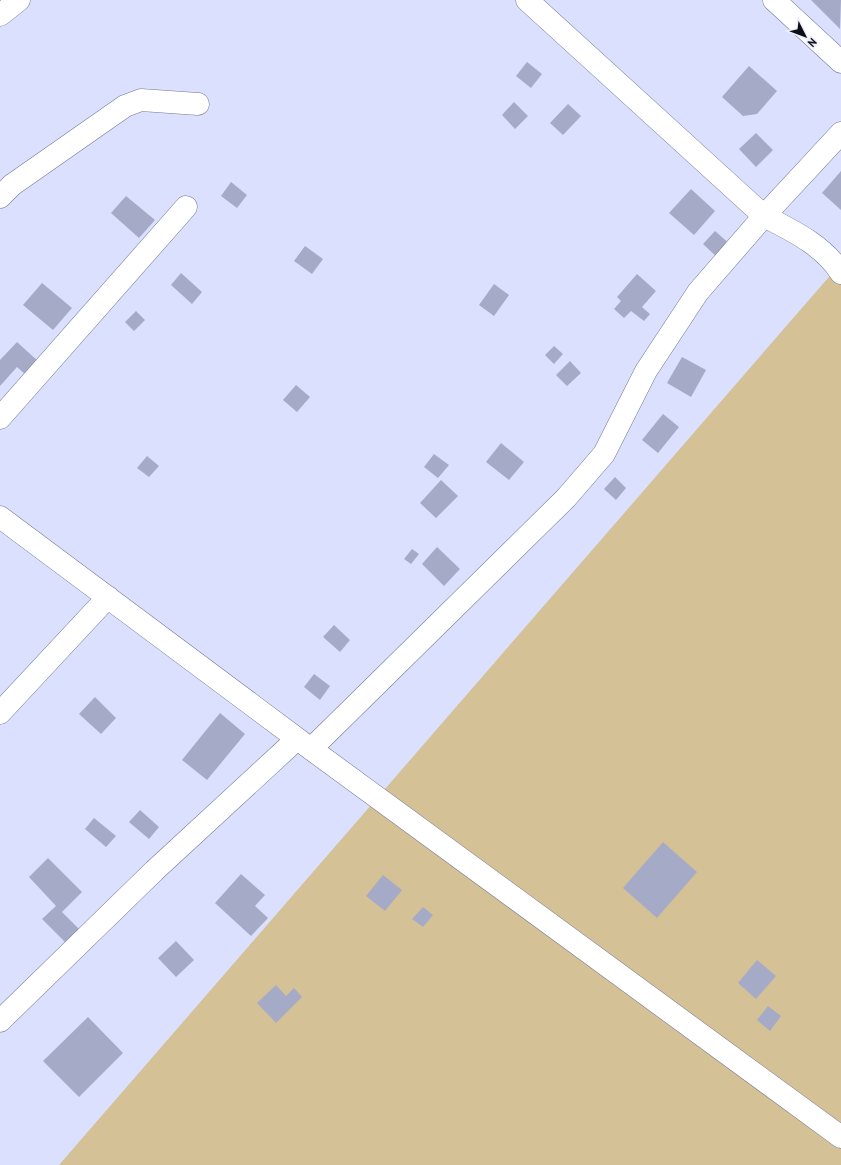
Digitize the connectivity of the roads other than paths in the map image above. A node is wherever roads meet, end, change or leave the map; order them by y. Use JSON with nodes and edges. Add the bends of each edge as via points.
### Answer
{"nodes":[{"id":1,"x":19,"y":0,"type":"edge"},
{"id":2,"x":528,"y":0,"type":"edge"},
{"id":3,"x":774,"y":0,"type":"edge"},
{"id":4,"x":0,"y":15,"type":"edge"},
{"id":5,"x":841,"y":62,"type":"edge"},
{"id":6,"x":198,"y":104,"type":"dead end"},
{"id":7,"x":841,"y":134,"type":"edge"},
{"id":8,"x":0,"y":197,"type":"edge"},
{"id":9,"x":186,"y":207,"type":"dead end"},
{"id":10,"x":764,"y":216,"type":"junction"},
{"id":11,"x":841,"y":273,"type":"edge"},
{"id":12,"x":0,"y":418,"type":"edge"},
{"id":13,"x":0,"y":517,"type":"edge"},
{"id":14,"x":108,"y":597,"type":"junction"},
{"id":15,"x":0,"y":712,"type":"edge"},
{"id":16,"x":304,"y":744,"type":"junction"},
{"id":17,"x":0,"y":1021,"type":"edge"},
{"id":18,"x":841,"y":1137,"type":"edge"}],
"edges":[{"from":1,"to":4,"type":"street"},
{"from":2,"to":10,"type":"street"},
{"from":3,"to":5,"type":"street"},
{"from":6,"to":8,"type":"street","via":[[141,100],[125,106],[12,185]]},
{"from":7,"to":10,"type":"street"},
{"from":9,"to":12,"type":"street"},
{"from":10,"to":11,"type":"street","via":[[806,237]]},
{"from":10,"to":16,"type":"street","via":[[694,299],[646,371],[604,454],[566,498]]},
{"from":13,"to":14,"type":"street"},
{"from":14,"to":15,"type":"street"},
{"from":14,"to":16,"type":"street"},
{"from":16,"to":17,"type":"street","via":[[148,877]]},
{"from":16,"to":18,"type":"street"}]}
